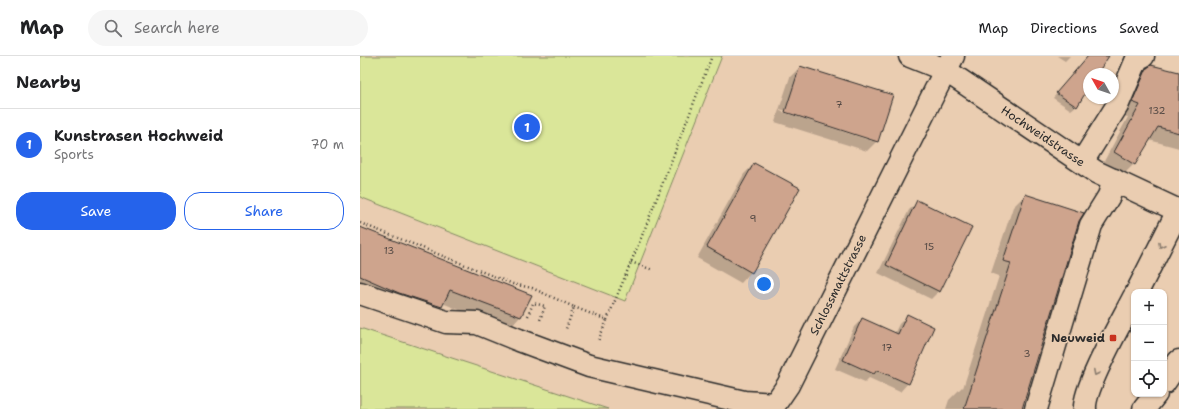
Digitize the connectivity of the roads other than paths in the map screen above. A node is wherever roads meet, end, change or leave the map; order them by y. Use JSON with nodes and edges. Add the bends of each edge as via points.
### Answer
{"nodes":[{"id":1,"x":910,"y":56,"type":"edge"},
{"id":2,"x":1143,"y":56,"type":"edge"},
{"id":3,"x":949,"y":63,"type":"edge"},
{"id":4,"x":1082,"y":162,"type":"junction"},
{"id":5,"x":1114,"y":180,"type":"junction"},
{"id":6,"x":1179,"y":211,"type":"edge"},
{"id":7,"x":1139,"y":289,"type":"edge"},
{"id":8,"x":360,"y":293,"type":"edge"},
{"id":9,"x":1131,"y":303,"type":"edge"},
{"id":10,"x":1179,"y":361,"type":"edge"},
{"id":11,"x":1167,"y":379,"type":"edge"},
{"id":12,"x":1154,"y":397,"type":"edge"},
{"id":13,"x":1036,"y":409,"type":"edge"},
{"id":14,"x":1085,"y":409,"type":"edge"},
{"id":15,"x":1144,"y":409,"type":"edge"}],
"edges":[{"from":1,"to":3,"type":"street","name":"Hochweidstrasse"},
{"from":2,"to":4,"type":"street","via":[[1138,59],[1117,106]]},
{"from":3,"to":4,"type":"street","name":"Hochweidstrasse"},
{"from":3,"to":8,"type":"street","name":"Schlossmattstrasse","via":[[788,385],[775,404],[744,402],[589,366],[477,323],[446,322]]},
{"from":4,"to":5,"type":"street","name":"Hochweidstrasse"},
{"from":5,"to":6,"type":"street","name":"Hochweidstrasse"},
{"from":5,"to":13,"type":"street","via":[[1109,196],[1091,225]]},
{"from":6,"to":7,"type":"street","one_way":true},
{"from":9,"to":14,"type":"street","one_way":true,"via":[[1092,381],[1084,403]]},
{"from":10,"to":11,"type":"street"},
{"from":12,"to":15,"type":"street"}]}
